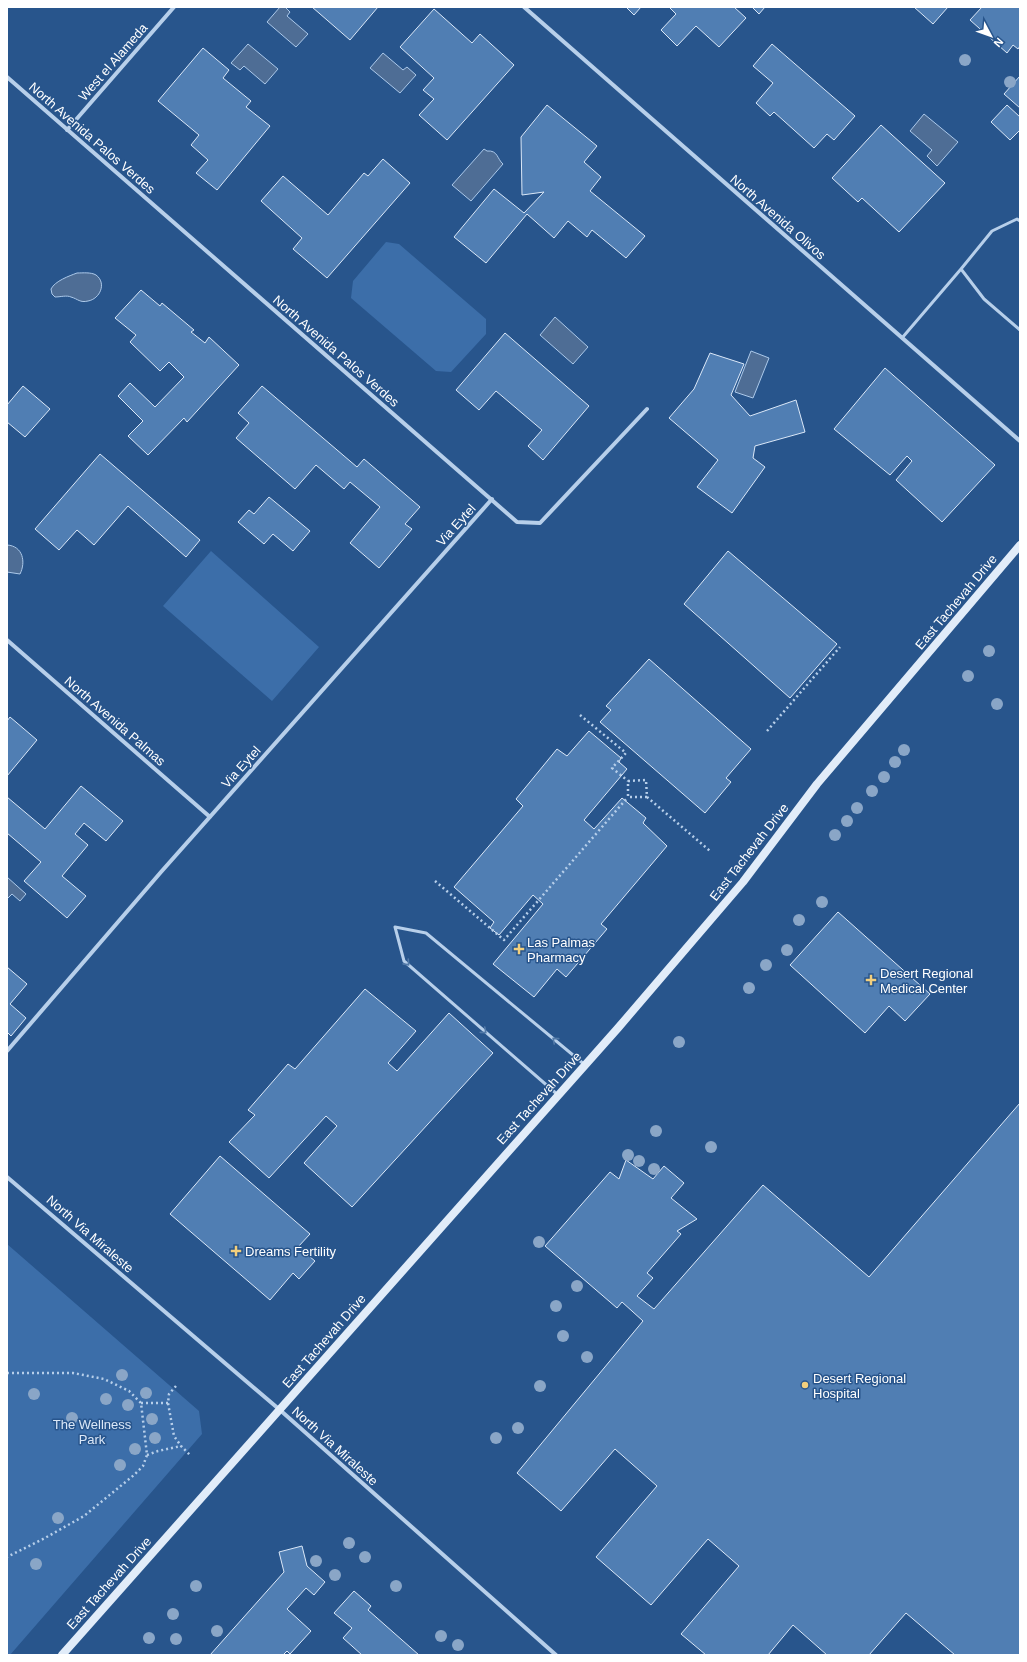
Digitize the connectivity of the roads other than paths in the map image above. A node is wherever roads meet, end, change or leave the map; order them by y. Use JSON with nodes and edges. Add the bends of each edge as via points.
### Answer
{"nodes":[{"id":1,"x":174,"y":7,"type":"edge"},
{"id":2,"x":524,"y":7,"type":"edge"},
{"id":3,"x":7,"y":77,"type":"edge"},
{"id":4,"x":67,"y":130,"type":"junction"},
{"id":5,"x":1020,"y":221,"type":"edge"},
{"id":6,"x":961,"y":269,"type":"junction"},
{"id":7,"x":1020,"y":330,"type":"edge"},
{"id":8,"x":902,"y":338,"type":"junction"},
{"id":9,"x":647,"y":410,"type":"dead end"},
{"id":10,"x":1020,"y":441,"type":"edge"},
{"id":11,"x":492,"y":499,"type":"junction"},
{"id":12,"x":1020,"y":545,"type":"edge"},
{"id":13,"x":7,"y":640,"type":"edge"},
{"id":14,"x":210,"y":817,"type":"junction"},
{"id":15,"x":7,"y":1051,"type":"edge"},
{"id":16,"x":585,"y":1065,"type":"junction"},
{"id":17,"x":558,"y":1095,"type":"junction"},
{"id":18,"x":7,"y":1176,"type":"edge"},
{"id":19,"x":280,"y":1410,"type":"junction"},
{"id":20,"x":62,"y":1655,"type":"edge"},
{"id":21,"x":556,"y":1655,"type":"edge"}],
"edges":[{"from":1,"to":4,"type":"street","name":"West el Alameda"},
{"from":2,"to":8,"type":"street","name":"North Avenida Olivos"},
{"from":3,"to":4,"type":"street","name":"North Avenida Palos Verdes"},
{"from":4,"to":11,"type":"street","name":"North Avenida Palos Verdes"},
{"from":5,"to":6,"type":"lane","via":[[1017,219],[992,231]]},
{"from":6,"to":7,"type":"lane","via":[[984,299]]},
{"from":6,"to":8,"type":"lane"},
{"from":8,"to":10,"type":"street","name":"North Avenida Olivos"},
{"from":9,"to":11,"type":"street","name":"North Avenida Palos Verdes","via":[[540,523],[517,522]]},
{"from":11,"to":14,"type":"street","name":"Via Eytel"},
{"from":12,"to":16,"type":"street","name":"East Tachevah Drive","via":[[817,784],[743,882]]},
{"from":13,"to":14,"type":"street","name":"North Avenida Palmas"},
{"from":14,"to":15,"type":"street","name":"Via Eytel"},
{"from":16,"to":17,"type":"street","name":"East Tachevah Drive"},
{"from":16,"to":17,"type":"lane","one_way":true,"via":[[426,933],[395,927],[404,961]]},
{"from":17,"to":19,"type":"street","name":"East Tachevah Drive"},
{"from":18,"to":19,"type":"street","name":"North Via Miraleste"},
{"from":19,"to":20,"type":"street","name":"East Tachevah Drive"},
{"from":19,"to":21,"type":"street","name":"North Via Miraleste"}]}
